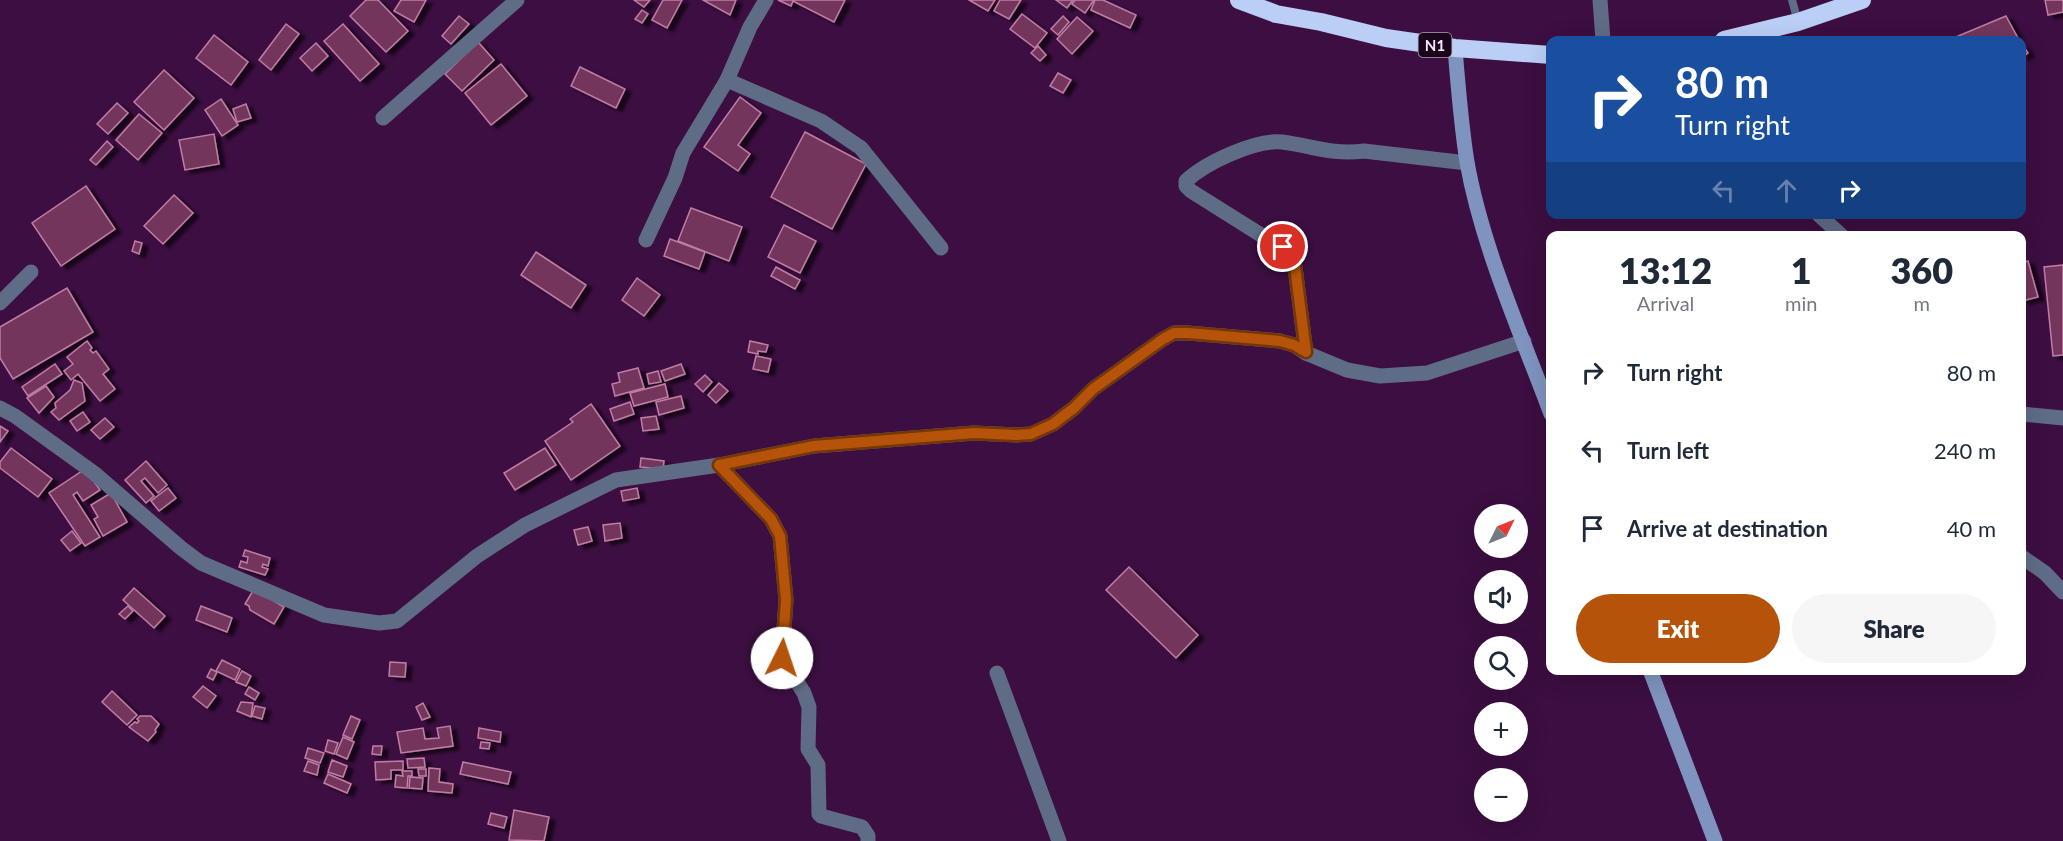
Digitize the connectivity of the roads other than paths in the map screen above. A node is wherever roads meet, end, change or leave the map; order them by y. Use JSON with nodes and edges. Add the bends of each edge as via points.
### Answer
{"nodes":[{"id":1,"x":517,"y":0,"type":"edge"},
{"id":2,"x":766,"y":0,"type":"edge"},
{"id":3,"x":1239,"y":0,"type":"edge"},
{"id":4,"x":1270,"y":0,"type":"edge"},
{"id":5,"x":1600,"y":0,"type":"edge"},
{"id":6,"x":1792,"y":0,"type":"edge"},
{"id":7,"x":1862,"y":0,"type":"edge"},
{"id":8,"x":1321,"y":22,"type":"junction"},
{"id":9,"x":1798,"y":22,"type":"junction"},
{"id":10,"x":1603,"y":36,"type":"edge"},
{"id":11,"x":1752,"y":36,"type":"edge"},
{"id":12,"x":1455,"y":48,"type":"junction"},
{"id":13,"x":1546,"y":56,"type":"edge"},
{"id":14,"x":727,"y":80,"type":"junction"},
{"id":15,"x":383,"y":118,"type":"dead end"},
{"id":16,"x":1467,"y":163,"type":"junction"},
{"id":17,"x":1823,"y":219,"type":"edge"},
{"id":18,"x":1837,"y":231,"type":"edge"},
{"id":19,"x":646,"y":240,"type":"dead end"},
{"id":20,"x":941,"y":248,"type":"dead end"},
{"id":21,"x":31,"y":272,"type":"dead end"},
{"id":22,"x":0,"y":303,"type":"edge"},
{"id":23,"x":1524,"y":341,"type":"junction"},
{"id":24,"x":1306,"y":352,"type":"junction"},
{"id":25,"x":1546,"y":400,"type":"edge"},
{"id":26,"x":0,"y":408,"type":"edge"},
{"id":27,"x":2026,"y":414,"type":"edge"},
{"id":28,"x":2063,"y":418,"type":"edge"},
{"id":29,"x":719,"y":465,"type":"junction"},
{"id":30,"x":2026,"y":560,"type":"edge"},
{"id":31,"x":2063,"y":592,"type":"edge"},
{"id":32,"x":997,"y":673,"type":"dead end"},
{"id":33,"x":1652,"y":675,"type":"edge"},
{"id":34,"x":868,"y":841,"type":"edge"},
{"id":35,"x":1059,"y":841,"type":"edge"},
{"id":36,"x":1715,"y":841,"type":"edge"}],
"edges":[{"from":1,"to":15,"type":"street"},
{"from":2,"to":14,"type":"street"},
{"from":3,"to":8,"type":"highway","number":"N1","via":[[1276,14]]},
{"from":4,"to":8,"type":"highway","number":"N1"},
{"from":5,"to":10,"type":"street"},
{"from":6,"to":9,"type":"lane"},
{"from":7,"to":9,"type":"highway"},
{"from":8,"to":12,"type":"highway","number":"N1","via":[[1386,38]]},
{"from":9,"to":11,"type":"highway"},
{"from":12,"to":13,"type":"highway","number":"N1"},
{"from":12,"to":16,"type":"street"},
{"from":14,"to":19,"type":"street","via":[[683,153]]},
{"from":14,"to":20,"type":"street","via":[[821,121],[861,148]]},
{"from":16,"to":23,"type":"street","via":[[1484,230]]},
{"from":16,"to":24,"type":"street","via":[[1364,151],[1324,151],[1280,142],[1250,147],[1218,159],[1186,181],[1191,191],[1288,252],[1295,267]]},
{"from":17,"to":18,"type":"street"},
{"from":21,"to":22,"type":"street"},
{"from":23,"to":24,"type":"street","via":[[1427,373],[1380,376],[1347,370]]},
{"from":23,"to":25,"type":"street"},
{"from":24,"to":29,"type":"street","via":[[1280,341],[1174,333],[1093,389],[1053,424],[1031,434],[974,433],[814,446]]},
{"from":26,"to":29,"type":"street","via":[[94,473],[180,549],[201,562],[324,615],[379,623],[397,621],[477,556],[525,525],[616,480]]},
{"from":27,"to":28,"type":"street"},
{"from":29,"to":34,"type":"street","via":[[771,519],[780,536],[786,600],[782,658],[809,707],[808,749],[818,765],[819,814],[862,827]]},
{"from":30,"to":31,"type":"street"},
{"from":32,"to":35,"type":"street"},
{"from":33,"to":36,"type":"street"}]}
